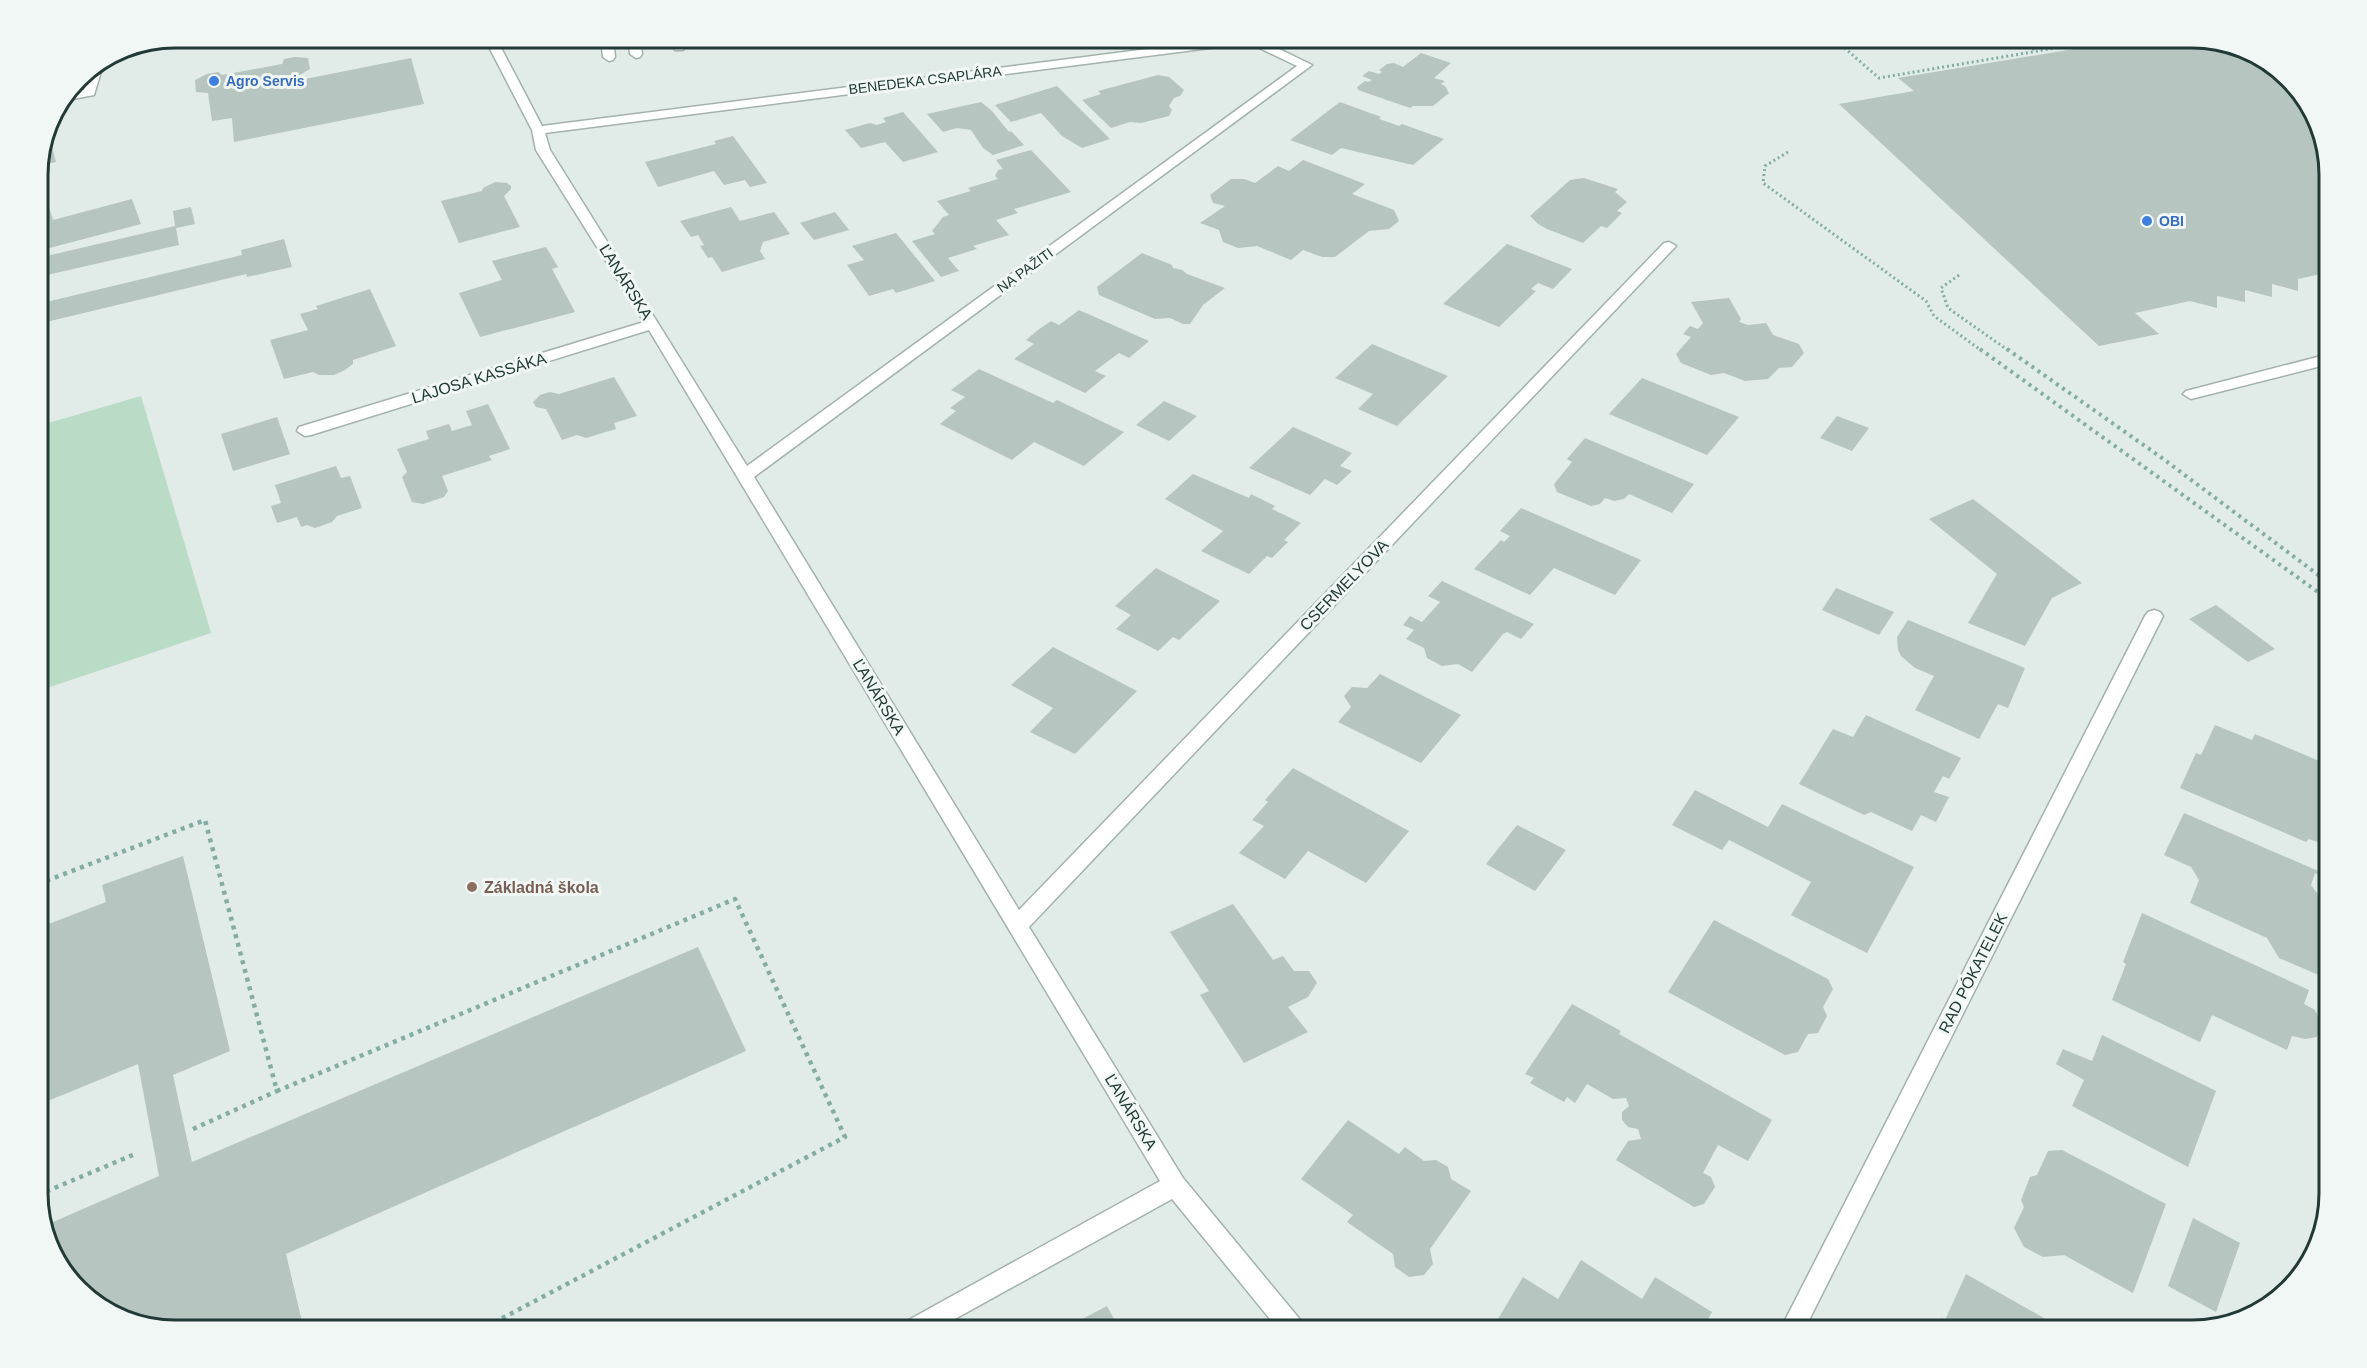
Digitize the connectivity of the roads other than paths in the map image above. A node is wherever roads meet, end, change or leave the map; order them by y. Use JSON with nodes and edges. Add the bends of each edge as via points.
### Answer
{"nodes":[{"id":1,"x":497,"y":48,"type":"edge"},
{"id":2,"x":608,"y":48,"type":"edge"},
{"id":3,"x":635,"y":48,"type":"edge"},
{"id":4,"x":1180,"y":48,"type":"edge"},
{"id":5,"x":1270,"y":48,"type":"edge"},
{"id":6,"x":636,"y":54,"type":"dead end"},
{"id":7,"x":609,"y":57,"type":"dead end"},
{"id":8,"x":1306,"y":65,"type":"joint"},
{"id":9,"x":94,"y":78,"type":"edge"},
{"id":10,"x":76,"y":95,"type":"edge"},
{"id":11,"x":538,"y":130,"type":"junction"},
{"id":12,"x":1669,"y":246,"type":"dead end"},
{"id":13,"x":652,"y":324,"type":"junction"},
{"id":14,"x":2319,"y":362,"type":"edge"},
{"id":15,"x":2191,"y":394,"type":"dead end"},
{"id":16,"x":305,"y":431,"type":"dead end"},
{"id":17,"x":744,"y":476,"type":"junction"},
{"id":18,"x":2154,"y":616,"type":"dead end"},
{"id":19,"x":1018,"y":925,"type":"junction"},
{"id":20,"x":1175,"y":1185,"type":"junction"},
{"id":21,"x":931,"y":1320,"type":"edge"},
{"id":22,"x":1286,"y":1320,"type":"edge"},
{"id":23,"x":1797,"y":1320,"type":"edge"}],
"edges":[{"from":1,"to":11,"type":"street","name":"ĽANÁRSKA"},
{"from":2,"to":7,"type":"street"},
{"from":3,"to":6,"type":"street"},
{"from":4,"to":11,"type":"street","name":"BENEDEKA CSAPLÁRA"},
{"from":5,"to":8,"type":"street","name":"BENEDEKA CSAPLÁRA"},
{"from":8,"to":17,"type":"street","name":"NA PAŽITI"},
{"from":9,"to":10,"type":"street","via":[[90,92]]},
{"from":11,"to":13,"type":"street","name":"ĽANÁRSKA","via":[[543,150]]},
{"from":12,"to":19,"type":"street","name":"CSERMELYOVA"},
{"from":13,"to":16,"type":"street","name":"LAJOSA KASSÁKA"},
{"from":13,"to":17,"type":"street","name":"ĽANÁRSKA"},
{"from":14,"to":15,"type":"street"},
{"from":17,"to":19,"type":"street","name":"ĽANÁRSKA"},
{"from":18,"to":23,"type":"street","name":"RAD PÓKATELEK"},
{"from":19,"to":20,"type":"street","name":"ĽANÁRSKA"},
{"from":20,"to":21,"type":"street"},
{"from":20,"to":22,"type":"street","name":"ĽANÁRSKA"}]}
